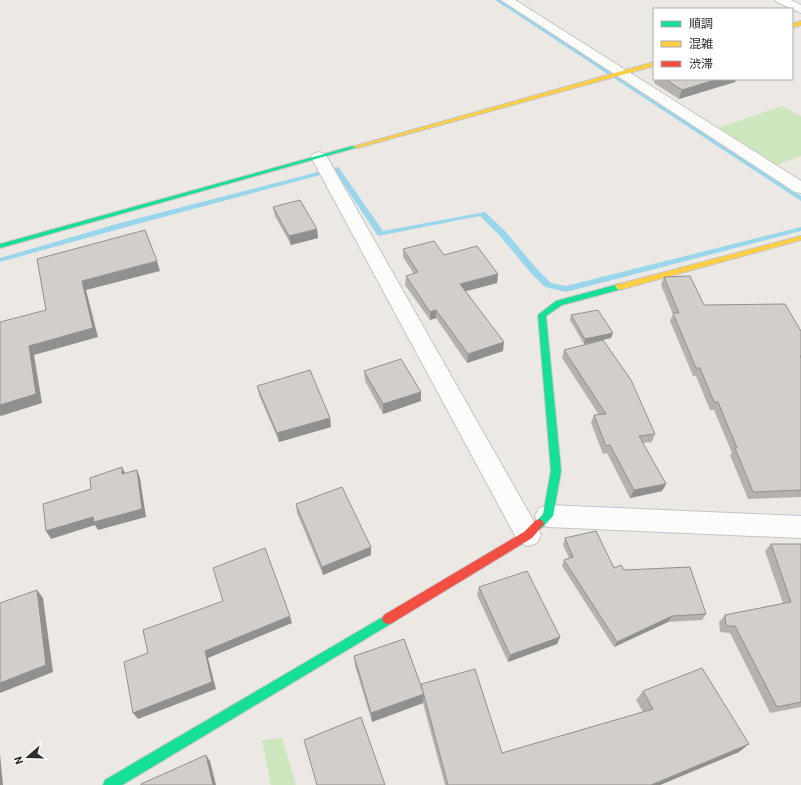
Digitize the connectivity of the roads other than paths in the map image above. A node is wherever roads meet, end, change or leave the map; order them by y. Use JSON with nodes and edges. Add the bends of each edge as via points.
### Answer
{"nodes":[{"id":1,"x":507,"y":0,"type":"edge"},
{"id":2,"x":781,"y":0,"type":"edge"},
{"id":3,"x":801,"y":9,"type":"edge"},
{"id":4,"x":653,"y":64,"type":"edge"},
{"id":5,"x":621,"y":73,"type":"junction"},
{"id":6,"x":319,"y":157,"type":"junction"},
{"id":7,"x":801,"y":188,"type":"edge"},
{"id":8,"x":801,"y":238,"type":"edge"},
{"id":9,"x":0,"y":246,"type":"edge"},
{"id":10,"x":548,"y":516,"type":"junction"},
{"id":11,"x":801,"y":527,"type":"edge"},
{"id":12,"x":528,"y":535,"type":"junction"},
{"id":13,"x":110,"y":785,"type":"edge"}],
"edges":[{"from":1,"to":5,"type":"street"},
{"from":2,"to":3,"type":"street"},
{"from":4,"to":5,"type":"street"},
{"from":5,"to":6,"type":"street"},
{"from":5,"to":7,"type":"street"},
{"from":6,"to":9,"type":"street"},
{"from":6,"to":12,"type":"street"},
{"from":8,"to":10,"type":"street","via":[[559,303],[542,315],[556,471]]},
{"from":10,"to":11,"type":"street"},
{"from":10,"to":12,"type":"street"},
{"from":12,"to":13,"type":"street"}]}
